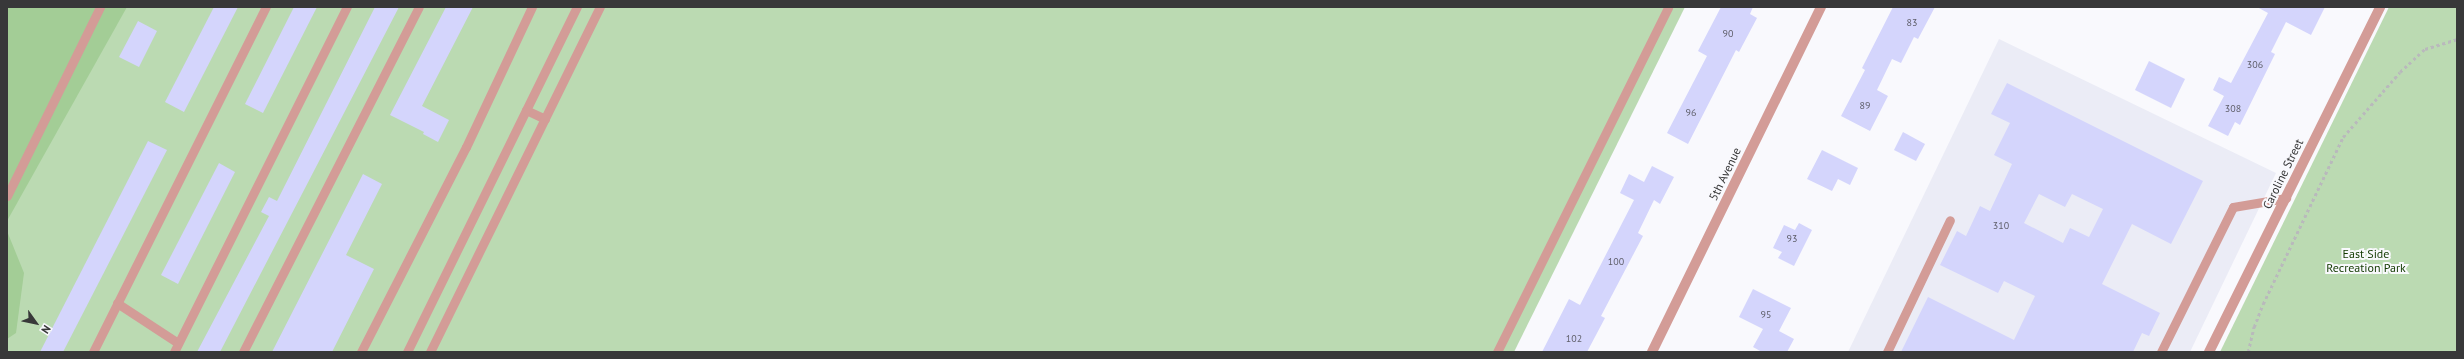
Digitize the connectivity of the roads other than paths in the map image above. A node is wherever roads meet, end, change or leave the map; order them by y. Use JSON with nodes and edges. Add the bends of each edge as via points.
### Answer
{"nodes":[{"id":1,"x":100,"y":7,"type":"edge"},
{"id":2,"x":266,"y":7,"type":"edge"},
{"id":3,"x":347,"y":7,"type":"edge"},
{"id":4,"x":419,"y":7,"type":"edge"},
{"id":5,"x":532,"y":7,"type":"edge"},
{"id":6,"x":577,"y":7,"type":"edge"},
{"id":7,"x":600,"y":7,"type":"edge"},
{"id":8,"x":1668,"y":7,"type":"edge"},
{"id":9,"x":1822,"y":7,"type":"edge"},
{"id":10,"x":2380,"y":7,"type":"edge"},
{"id":11,"x":526,"y":110,"type":"junction"},
{"id":12,"x":545,"y":119,"type":"junction"},
{"id":13,"x":7,"y":196,"type":"edge"},
{"id":14,"x":2286,"y":198,"type":"junction"},
{"id":15,"x":1950,"y":220,"type":"dead end"},
{"id":16,"x":117,"y":303,"type":"junction"},
{"id":17,"x":178,"y":343,"type":"junction"},
{"id":18,"x":93,"y":352,"type":"edge"},
{"id":19,"x":174,"y":352,"type":"edge"},
{"id":20,"x":244,"y":352,"type":"edge"},
{"id":21,"x":361,"y":352,"type":"edge"},
{"id":22,"x":407,"y":352,"type":"edge"},
{"id":23,"x":430,"y":352,"type":"edge"},
{"id":24,"x":1497,"y":352,"type":"edge"},
{"id":25,"x":1652,"y":352,"type":"edge"},
{"id":26,"x":1887,"y":352,"type":"edge"},
{"id":27,"x":2161,"y":352,"type":"edge"},
{"id":28,"x":2209,"y":352,"type":"edge"}],
"edges":[{"from":1,"to":13,"type":"lane"},
{"from":2,"to":16,"type":"lane"},
{"from":3,"to":17,"type":"lane"},
{"from":4,"to":20,"type":"lane"},
{"from":5,"to":21,"type":"lane","via":[[466,147]]},
{"from":6,"to":11,"type":"lane"},
{"from":7,"to":12,"type":"lane"},
{"from":8,"to":24,"type":"lane"},
{"from":9,"to":25,"type":"street","name":"5th Avenue"},
{"from":10,"to":14,"type":"street","name":"Caroline Street"},
{"from":11,"to":12,"type":"lane"},
{"from":11,"to":22,"type":"lane"},
{"from":12,"to":23,"type":"lane"},
{"from":14,"to":27,"type":"lane","via":[[2233,207]]},
{"from":14,"to":28,"type":"street","name":"Caroline Street"},
{"from":15,"to":26,"type":"lane"},
{"from":16,"to":17,"type":"lane"},
{"from":16,"to":18,"type":"lane"},
{"from":17,"to":19,"type":"lane"}]}
